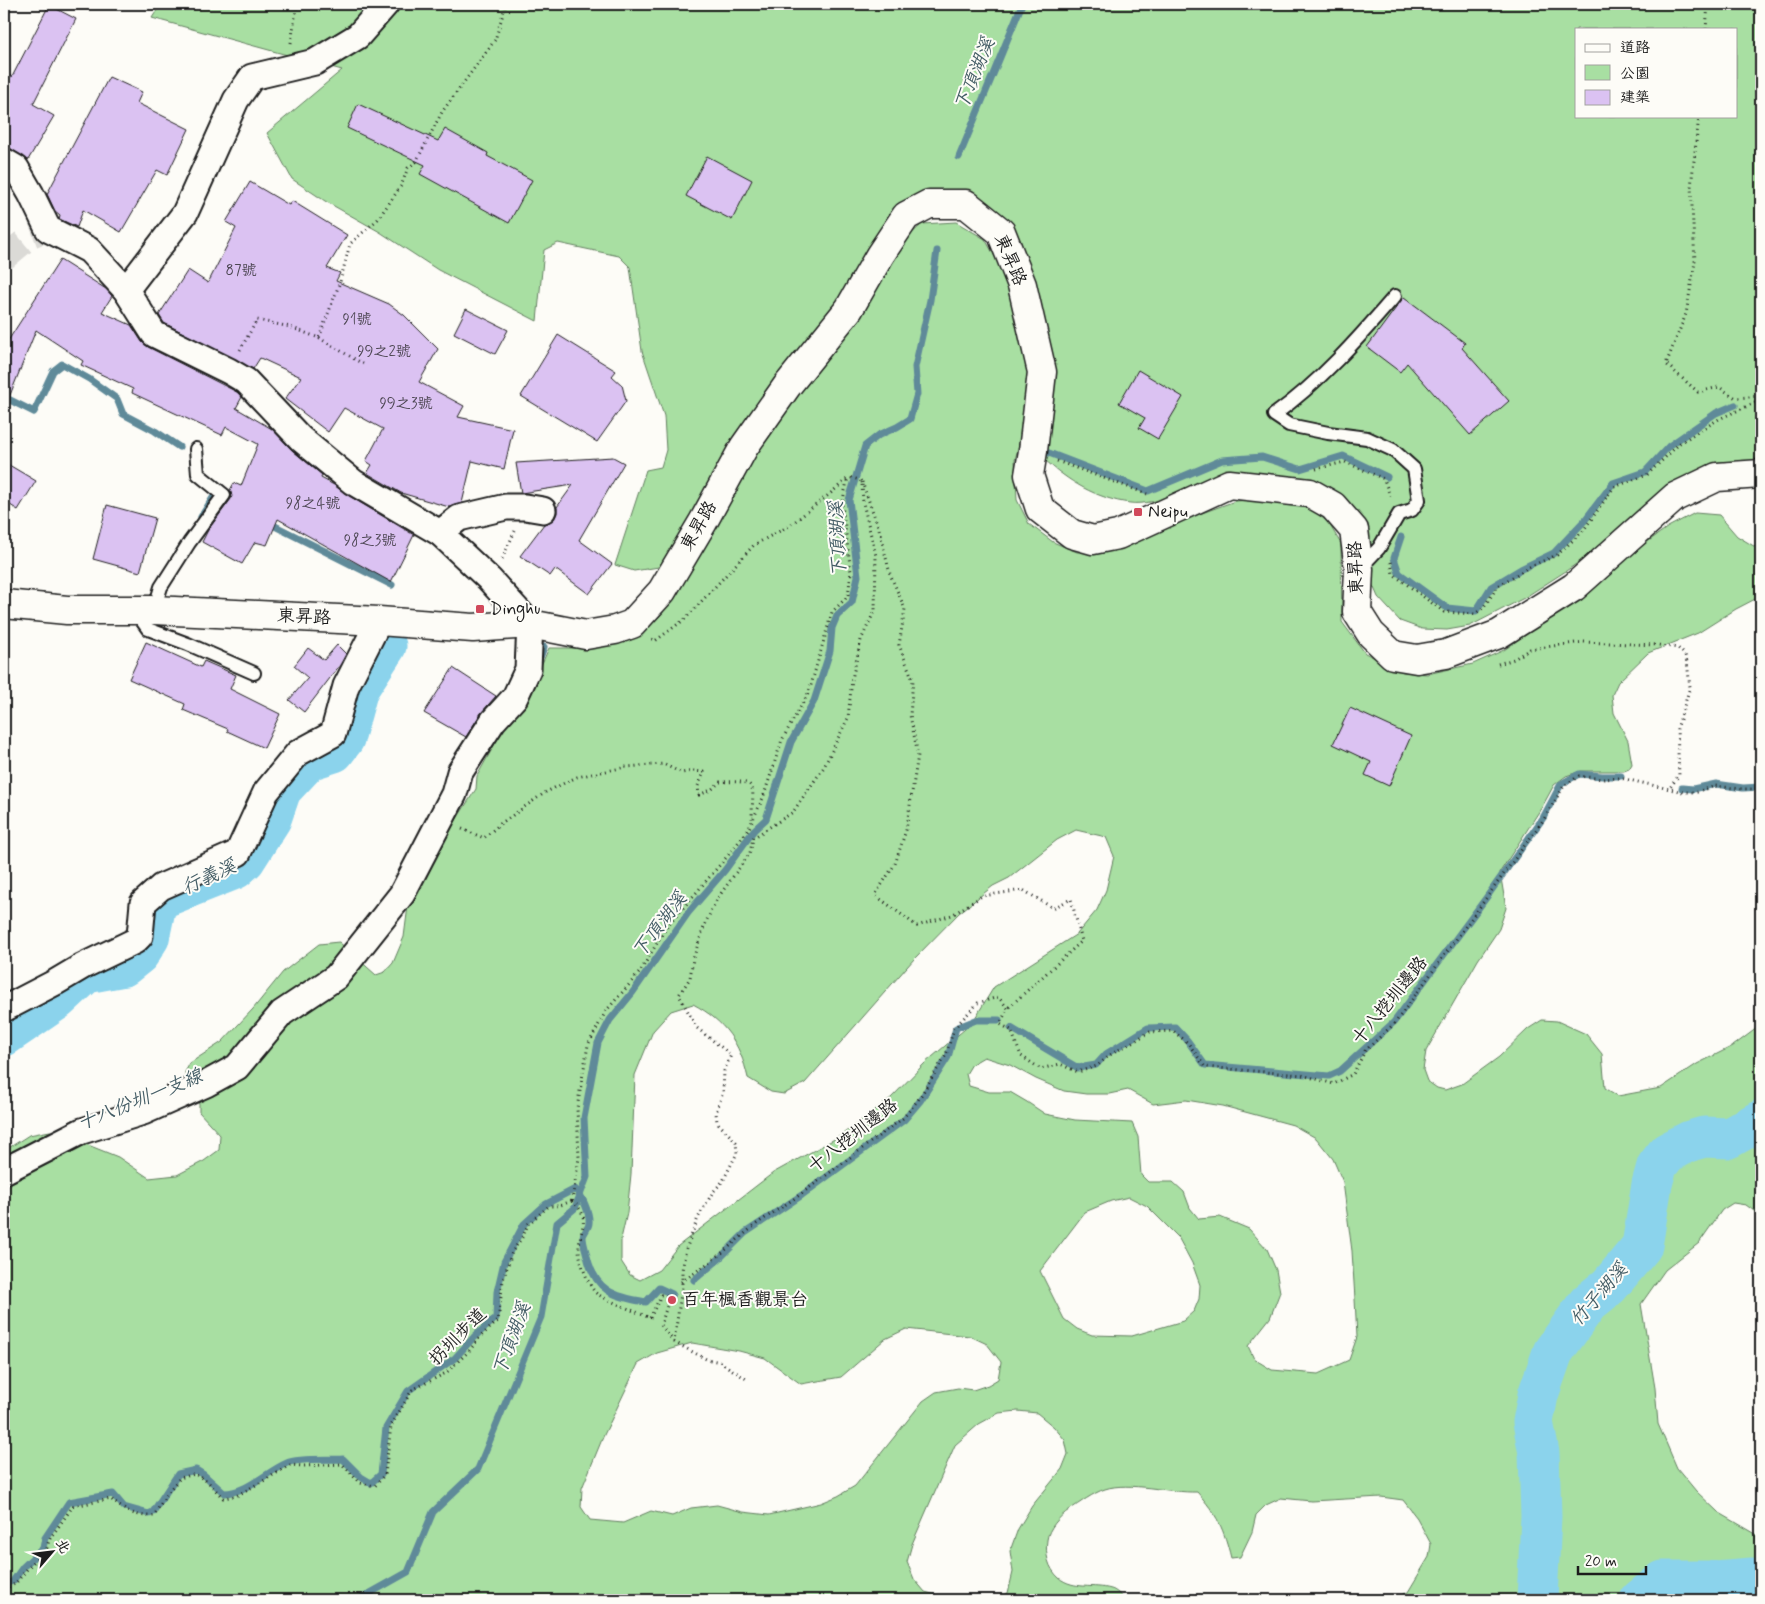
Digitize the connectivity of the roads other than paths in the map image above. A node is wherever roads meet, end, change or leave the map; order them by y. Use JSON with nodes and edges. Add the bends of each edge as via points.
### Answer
{"nodes":[{"id":1,"x":386,"y":4,"type":"edge"},
{"id":2,"x":4,"y":160,"type":"edge"},
{"id":3,"x":126,"y":290,"type":"junction"},
{"id":4,"x":1395,"y":296,"type":"dead end"},
{"id":5,"x":196,"y":449,"type":"dead end"},
{"id":6,"x":1761,"y":474,"type":"edge"},
{"id":7,"x":534,"y":509,"type":"road end"},
{"id":8,"x":440,"y":533,"type":"junction"},
{"id":9,"x":1359,"y":569,"type":"junction"},
{"id":10,"x":4,"y":604,"type":"edge"},
{"id":11,"x":145,"y":610,"type":"junction"},
{"id":12,"x":379,"y":621,"type":"junction"},
{"id":13,"x":530,"y":624,"type":"junction"},
{"id":14,"x":254,"y":673,"type":"dead end"},
{"id":15,"x":4,"y":1009,"type":"edge"},
{"id":16,"x":4,"y":1172,"type":"edge"}],
"edges":[{"from":1,"to":3,"type":"street","via":[[358,36],[315,62],[252,77],[236,100],[185,213]]},
{"from":2,"to":3,"type":"street","via":[[16,168],[48,229],[88,250]]},
{"from":3,"to":8,"type":"street","via":[[154,334],[246,381],[301,440],[353,482]]},
{"from":4,"to":9,"type":"lane","via":[[1318,379],[1274,415],[1289,425],[1367,438],[1393,450],[1414,469],[1419,500],[1412,510],[1398,514],[1379,548]]},
{"from":5,"to":11,"type":"lane","via":[[198,474],[224,495]]},
{"from":6,"to":9,"type":"street","name":"東昇路","via":[[1717,477],[1675,497],[1574,587],[1499,634],[1446,654],[1417,659],[1393,655],[1371,634],[1357,612]]},
{"from":7,"to":8,"type":"street","via":[[506,507],[459,518]]},
{"from":8,"to":13,"type":"street","via":[[489,578]]},
{"from":9,"to":13,"type":"street","name":"東昇路","via":[[1354,530],[1333,506],[1310,493],[1229,484],[1118,535],[1093,540],[1072,534],[1040,509],[1029,475],[1042,372],[1022,285],[1002,232],[966,204],[929,204],[906,216],[849,309],[744,446],[662,590],[632,624],[586,635]]},
{"from":10,"to":11,"type":"street","name":"東昇路","via":[[67,610]]},
{"from":11,"to":12,"type":"street","name":"東昇路"},
{"from":11,"to":14,"type":"lane","via":[[148,629]]},
{"from":12,"to":13,"type":"street","name":"東昇路","via":[[472,628]]},
{"from":12,"to":15,"type":"street","via":[[346,686],[333,734],[298,753],[266,792],[238,853],[161,887],[143,902],[140,936],[135,941]]},
{"from":13,"to":16,"type":"street","via":[[528,669],[515,697],[493,722],[460,772],[454,794],[402,894],[336,977],[282,1013],[237,1067],[143,1112],[82,1131]]}]}
